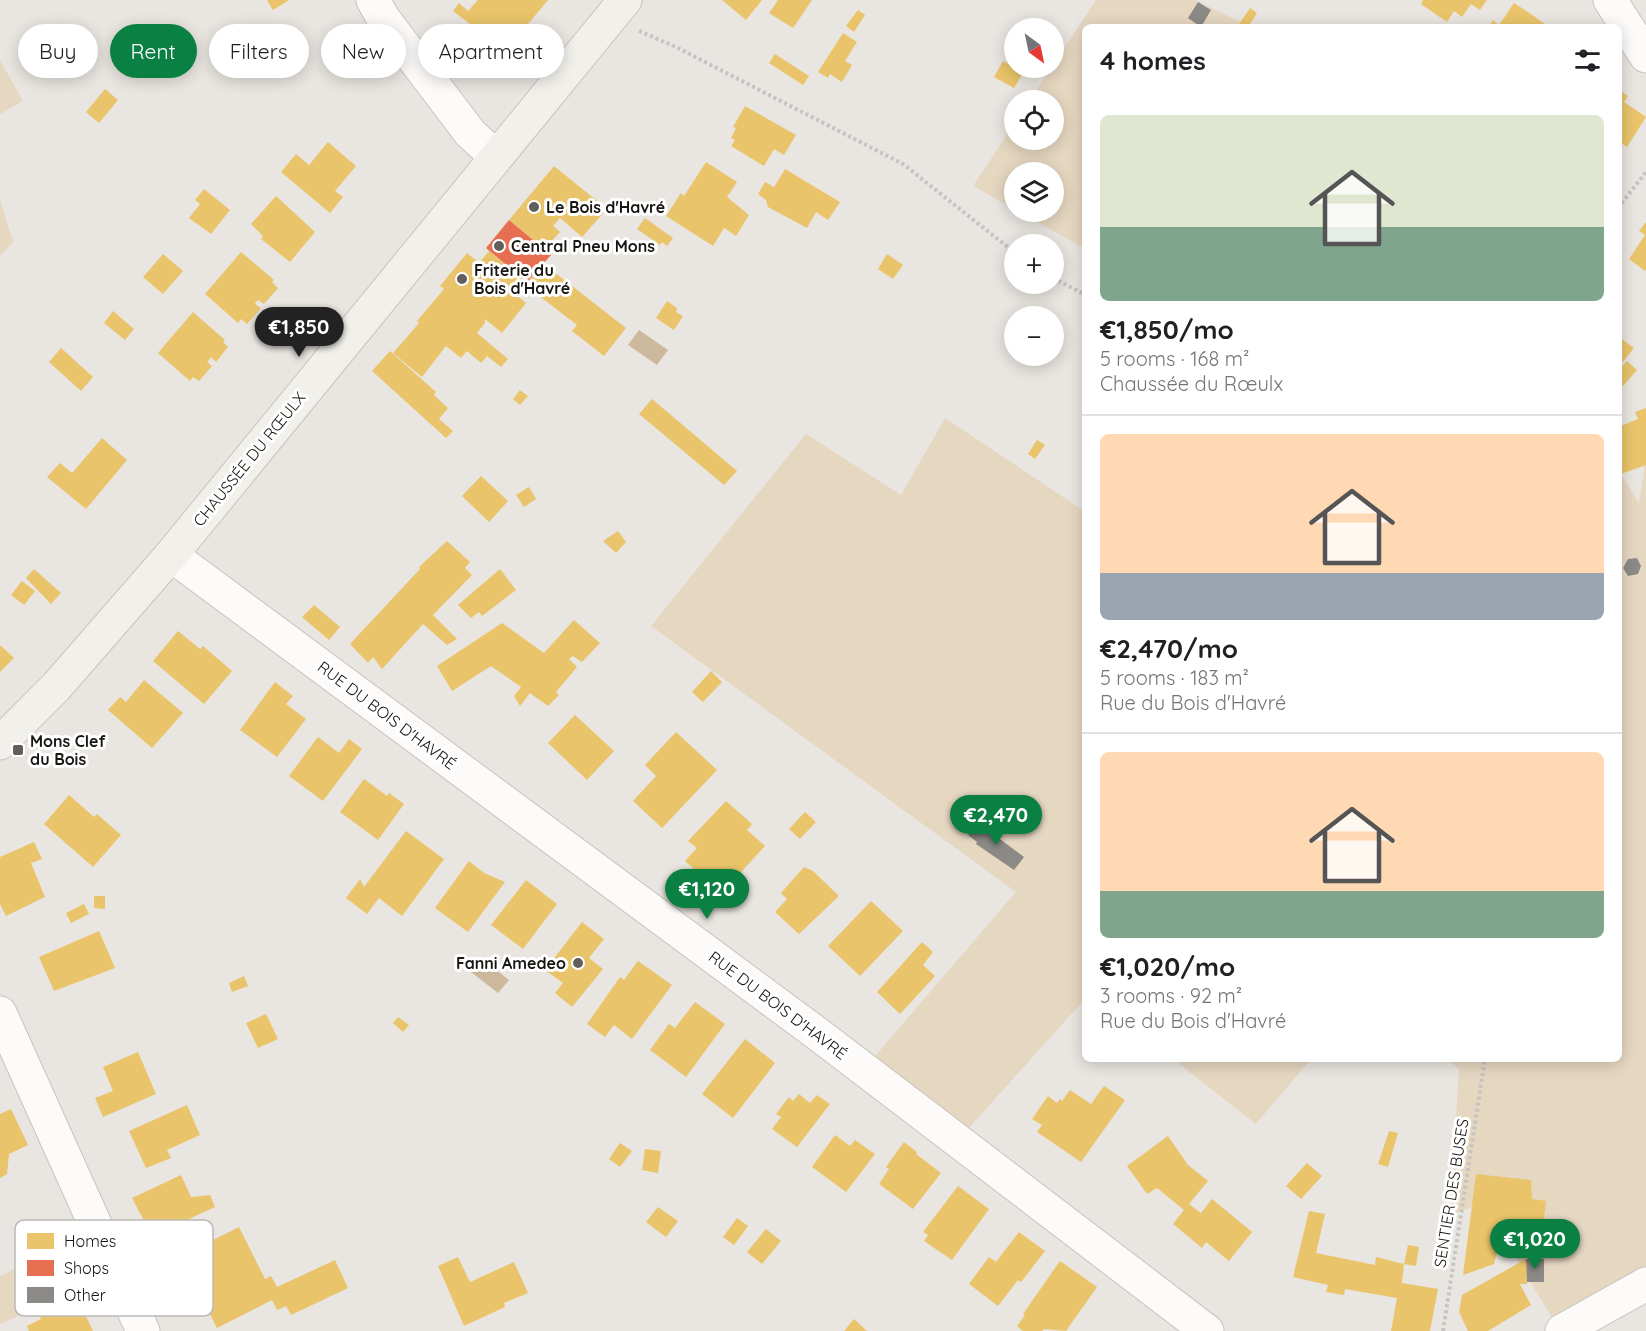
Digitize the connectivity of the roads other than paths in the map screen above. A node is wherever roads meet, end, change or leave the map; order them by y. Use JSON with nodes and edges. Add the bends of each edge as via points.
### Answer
{"nodes":[{"id":1,"x":373,"y":0,"type":"edge"},
{"id":2,"x":1610,"y":0,"type":"edge"},
{"id":3,"x":618,"y":9,"type":"edge"},
{"id":4,"x":1646,"y":56,"type":"edge"},
{"id":5,"x":496,"y":157,"type":"junction"},
{"id":6,"x":171,"y":555,"type":"junction"},
{"id":7,"x":0,"y":743,"type":"edge"},
{"id":8,"x":0,"y":1013,"type":"edge"},
{"id":9,"x":93,"y":1220,"type":"edge"},
{"id":10,"x":1646,"y":1284,"type":"edge"},
{"id":11,"x":136,"y":1316,"type":"edge"},
{"id":12,"x":143,"y":1331,"type":"edge"},
{"id":13,"x":1207,"y":1331,"type":"edge"},
{"id":14,"x":1562,"y":1331,"type":"edge"}],
"edges":[{"from":1,"to":5,"type":"street","via":[[470,133]]},
{"from":2,"to":4,"type":"street"},
{"from":3,"to":5,"type":"main road","name":"CHAUSSÉE DU RŒULX"},
{"from":5,"to":6,"type":"main road","name":"CHAUSSÉE DU RŒULX"},
{"from":6,"to":7,"type":"main road","name":"CHAUSSÉE DU RŒULX","via":[[56,687]]},
{"from":6,"to":13,"type":"street","name":"RUE DU BOIS D'HAVRÉ","via":[[819,1035]]},
{"from":8,"to":9,"type":"street"},
{"from":10,"to":14,"type":"street"},
{"from":11,"to":12,"type":"street"}]}
